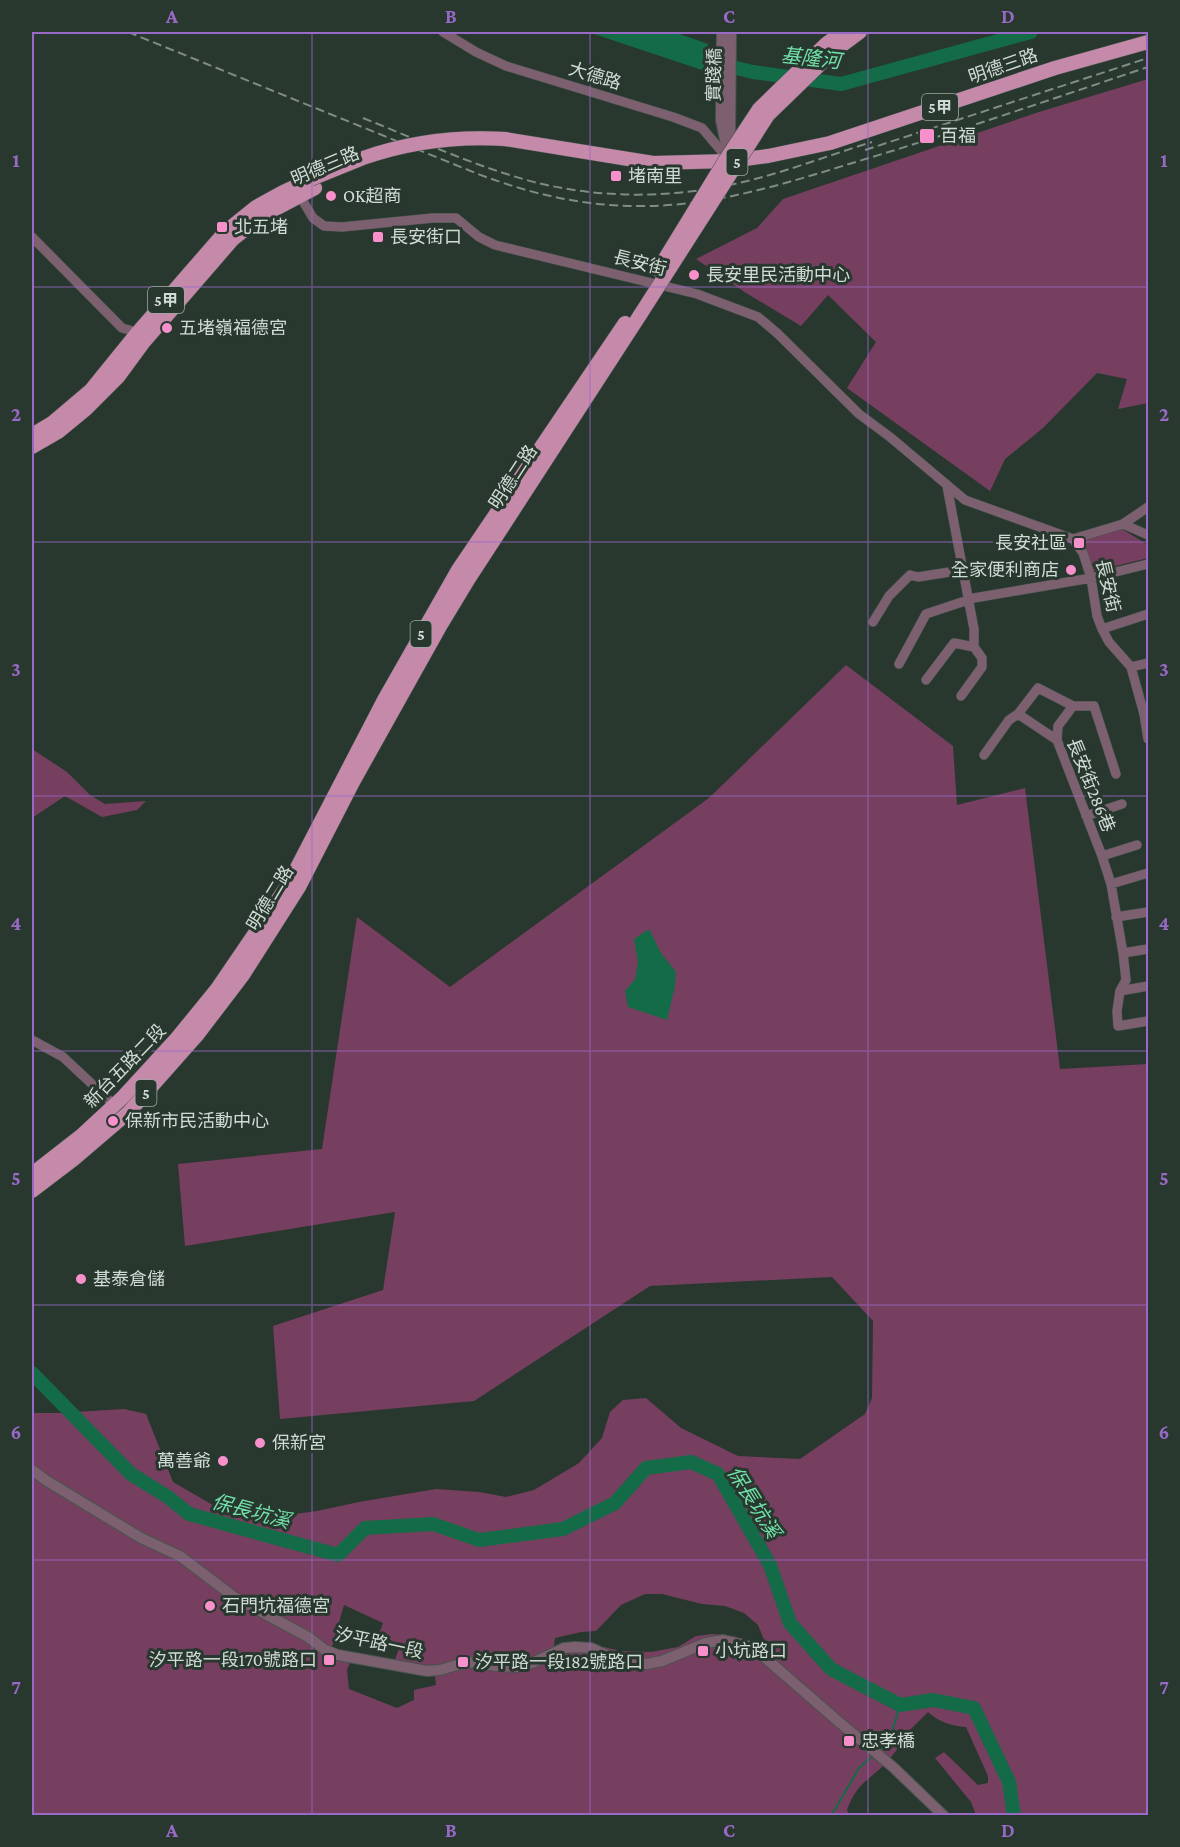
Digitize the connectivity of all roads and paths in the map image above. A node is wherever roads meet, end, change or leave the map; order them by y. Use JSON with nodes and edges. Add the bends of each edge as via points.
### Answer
{"nodes":[{"id":1,"x":443,"y":32,"type":"edge"},
{"id":2,"x":722,"y":32,"type":"edge"},
{"id":3,"x":731,"y":32,"type":"edge"},
{"id":4,"x":842,"y":32,"type":"edge"},
{"id":5,"x":860,"y":32,"type":"edge"},
{"id":6,"x":1149,"y":42,"type":"edge"},
{"id":7,"x":725,"y":120,"type":"junction"},
{"id":8,"x":730,"y":161,"type":"junction"},
{"id":9,"x":297,"y":191,"type":"junction"},
{"id":10,"x":32,"y":237,"type":"edge"},
{"id":11,"x":637,"y":313,"type":"junction"},
{"id":12,"x":122,"y":328,"type":"junction"},
{"id":13,"x":143,"y":334,"type":"junction"},
{"id":14,"x":128,"y":355,"type":"junction"},
{"id":15,"x":32,"y":435,"type":"edge"},
{"id":16,"x":32,"y":447,"type":"edge"},
{"id":17,"x":947,"y":486,"type":"junction"},
{"id":18,"x":1149,"y":507,"type":"edge"},
{"id":19,"x":1123,"y":524,"type":"junction"},
{"id":20,"x":1149,"y":535,"type":"edge"},
{"id":21,"x":1073,"y":539,"type":"junction"},
{"id":22,"x":1149,"y":564,"type":"edge"},
{"id":23,"x":962,"y":570,"type":"junction"},
{"id":24,"x":1091,"y":578,"type":"junction"},
{"id":25,"x":968,"y":600,"type":"junction"},
{"id":26,"x":1149,"y":614,"type":"edge"},
{"id":27,"x":873,"y":622,"type":"dead end"},
{"id":28,"x":1102,"y":629,"type":"junction"},
{"id":29,"x":974,"y":647,"type":"junction"},
{"id":30,"x":899,"y":663,"type":"dead end"},
{"id":31,"x":1149,"y":663,"type":"edge"},
{"id":32,"x":1131,"y":667,"type":"junction"},
{"id":33,"x":926,"y":680,"type":"dead end"},
{"id":34,"x":961,"y":696,"type":"dead end"},
{"id":35,"x":1073,"y":706,"type":"junction"},
{"id":36,"x":1018,"y":714,"type":"junction"},
{"id":37,"x":1146,"y":714,"type":"edge"},
{"id":38,"x":1149,"y":739,"type":"edge"},
{"id":39,"x":1057,"y":740,"type":"junction"},
{"id":40,"x":984,"y":755,"type":"dead end"},
{"id":41,"x":1116,"y":774,"type":"dead end"},
{"id":42,"x":1122,"y":804,"type":"dead end"},
{"id":43,"x":1086,"y":816,"type":"junction"},
{"id":44,"x":1137,"y":845,"type":"dead end"},
{"id":45,"x":1102,"y":856,"type":"junction"},
{"id":46,"x":1149,"y":873,"type":"edge"},
{"id":47,"x":1111,"y":884,"type":"junction"},
{"id":48,"x":1149,"y":912,"type":"edge"},
{"id":49,"x":1116,"y":917,"type":"junction"},
{"id":50,"x":1149,"y":949,"type":"edge"},
{"id":51,"x":1124,"y":953,"type":"junction"},
{"id":52,"x":236,"y":972,"type":"junction"},
{"id":53,"x":1149,"y":986,"type":"edge"},
{"id":54,"x":1120,"y":991,"type":"junction"},
{"id":55,"x":1149,"y":1022,"type":"edge"},
{"id":56,"x":32,"y":1040,"type":"edge"},
{"id":57,"x":109,"y":1100,"type":"dead end"},
{"id":58,"x":32,"y":1174,"type":"edge"},
{"id":59,"x":32,"y":1191,"type":"edge"},
{"id":60,"x":32,"y":1470,"type":"edge"},
{"id":61,"x":944,"y":1815,"type":"edge"}],
"edges":[{"from":1,"to":8,"type":"street","name":"大德路","via":[[506,66],[702,128]]},
{"from":2,"to":7,"type":"street","name":"實踐橋"},
{"from":3,"to":7,"type":"street","name":"實踐橋"},
{"from":4,"to":11,"type":"main road","name":"明德二路","number":"5","bridge":true,"via":[[759,109]]},
{"from":5,"to":11,"type":"main road","name":"明德二路","number":"5","bridge":true,"via":[[833,52],[768,115]]},
{"from":6,"to":8,"type":"main road","name":"明德三路","number":"5甲","via":[[1055,68],[830,143]]},
{"from":7,"to":8,"type":"street"},
{"from":8,"to":9,"type":"main road","name":"明德三路","number":"5甲","bridge":true,"via":[[653,163],[455,138],[365,158]]},
{"from":9,"to":13,"type":"main road","name":"明德三路","number":"5甲","via":[[256,207],[225,232]]},
{"from":9,"to":17,"type":"street","name":"長安街","via":[[313,218],[324,226],[456,218],[478,237],[495,245],[697,294],[758,317],[859,414]]},
{"from":10,"to":12,"type":"street"},
{"from":11,"to":52,"type":"main road","name":"明德二路","number":"5","via":[[439,628],[299,887]]},
{"from":12,"to":13,"type":"street"},
{"from":12,"to":14,"type":"street"},
{"from":13,"to":14,"type":"main road","name":"明德三路","number":"5甲"},
{"from":14,"to":15,"type":"main road","name":"明德三路","number":"5甲","via":[[52,423]]},
{"from":14,"to":16,"type":"main road","name":"明德三路","number":"5甲","via":[[118,377],[86,408],[58,432]]},
{"from":17,"to":21,"type":"street","name":"長安街","via":[[965,500]]},
{"from":17,"to":23,"type":"street"},
{"from":18,"to":19,"type":"street","name":"長安街"},
{"from":19,"to":20,"type":"street"},
{"from":19,"to":21,"type":"street","name":"長安街"},
{"from":21,"to":24,"type":"street","name":"長安街","via":[[1083,553]]},
{"from":22,"to":24,"type":"street"},
{"from":23,"to":25,"type":"street"},
{"from":23,"to":27,"type":"street","via":[[910,575],[889,596]]},
{"from":24,"to":25,"type":"street"},
{"from":24,"to":28,"type":"street","name":"長安街"},
{"from":25,"to":29,"type":"street"},
{"from":25,"to":30,"type":"street","via":[[926,614]]},
{"from":26,"to":28,"type":"street"},
{"from":28,"to":32,"type":"street","name":"長安街"},
{"from":29,"to":33,"type":"street","via":[[954,643]]},
{"from":29,"to":34,"type":"street","via":[[982,658],[982,667]]},
{"from":31,"to":32,"type":"street"},
{"from":32,"to":37,"type":"street","name":"長安街"},
{"from":35,"to":36,"type":"street","via":[[1038,688]]},
{"from":35,"to":39,"type":"street","via":[[1058,726]]},
{"from":35,"to":41,"type":"street","via":[[1094,706]]},
{"from":36,"to":39,"type":"street","name":"長安街286巷"},
{"from":36,"to":40,"type":"street","via":[[1008,720]]},
{"from":37,"to":38,"type":"street","name":"長安街"},
{"from":39,"to":43,"type":"street","name":"長安街286巷"},
{"from":42,"to":43,"type":"street"},
{"from":43,"to":45,"type":"street","name":"長安街286巷"},
{"from":44,"to":45,"type":"street"},
{"from":45,"to":47,"type":"street","name":"長安街286巷"},
{"from":46,"to":47,"type":"street"},
{"from":47,"to":49,"type":"street"},
{"from":48,"to":49,"type":"street"},
{"from":49,"to":51,"type":"street"},
{"from":50,"to":51,"type":"street"},
{"from":51,"to":54,"type":"street","via":[[1126,980]]},
{"from":52,"to":58,"type":"main road","name":"新台五路二段","number":"5","via":[[122,1098]]},
{"from":52,"to":59,"type":"main road","name":"新台五路二段","number":"5","via":[[198,1034],[129,1112]]},
{"from":53,"to":54,"type":"street"},
{"from":54,"to":55,"type":"street","via":[[1118,1026]]},
{"from":56,"to":57,"type":"street","via":[[63,1057]]},
{"from":60,"to":61,"type":"street","name":"汐平路一段","via":[[141,1538],[180,1556],[234,1597],[338,1655],[427,1671],[466,1662],[517,1667],[564,1648],[591,1648],[610,1657],[647,1664],[662,1662],[706,1643],[723,1640],[748,1646],[893,1767]]}]}
